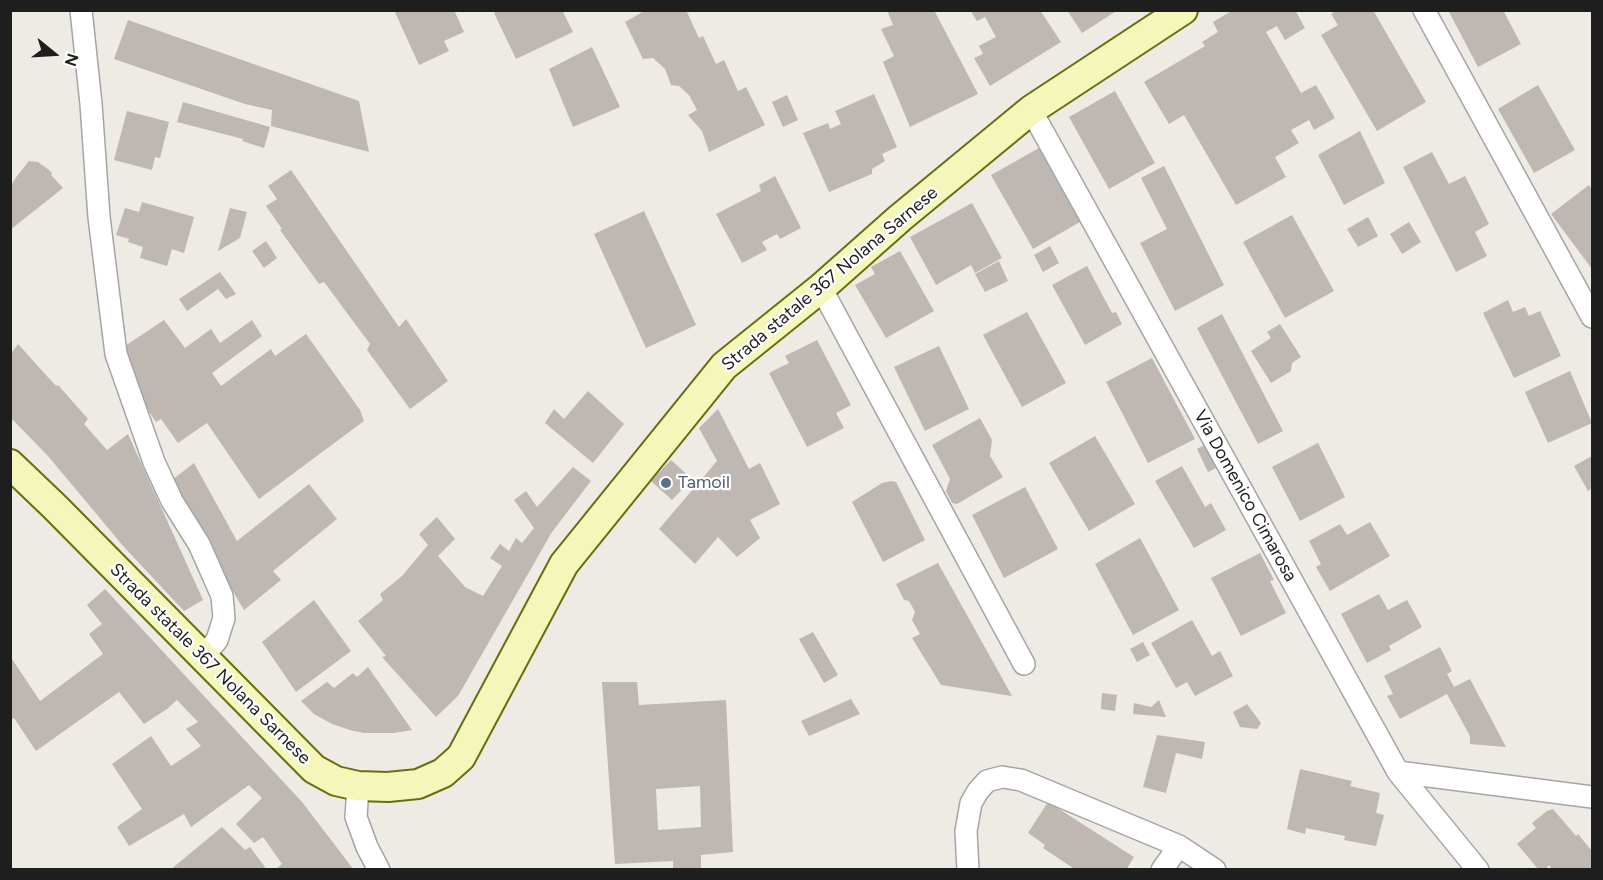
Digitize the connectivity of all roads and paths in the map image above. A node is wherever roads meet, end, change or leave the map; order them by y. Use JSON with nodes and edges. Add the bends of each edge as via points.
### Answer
{"nodes":[{"id":1,"x":81,"y":10,"type":"edge"},
{"id":2,"x":1183,"y":10,"type":"edge"},
{"id":3,"x":1424,"y":10,"type":"edge"},
{"id":4,"x":1031,"y":110,"type":"junction"},
{"id":5,"x":821,"y":288,"type":"junction"},
{"id":6,"x":1593,"y":317,"type":"edge"},
{"id":7,"x":10,"y":464,"type":"edge"},
{"id":8,"x":203,"y":657,"type":"junction"},
{"id":9,"x":1024,"y":664,"type":"dead end"},
{"id":10,"x":1398,"y":772,"type":"junction"},
{"id":11,"x":358,"y":786,"type":"junction"},
{"id":12,"x":1593,"y":797,"type":"edge"},
{"id":13,"x":1179,"y":846,"type":"junction"},
{"id":14,"x":380,"y":870,"type":"edge"},
{"id":15,"x":968,"y":870,"type":"edge"},
{"id":16,"x":1161,"y":870,"type":"edge"},
{"id":17,"x":1215,"y":870,"type":"edge"},
{"id":18,"x":1478,"y":870,"type":"edge"}],
"edges":[{"from":1,"to":8,"type":"street","via":[[99,217],[116,354],[154,462],[199,544],[222,596],[224,618],[217,640]]},
{"from":2,"to":4,"type":"main road","name":"Strada statale 367 Nolana Sarnese"},
{"from":3,"to":6,"type":"street"},
{"from":4,"to":5,"type":"main road","name":"Strada statale 367 Nolana Sarnese"},
{"from":4,"to":10,"type":"street","name":"Via Domenico Cimarosa"},
{"from":5,"to":9,"type":"street"},
{"from":5,"to":11,"type":"main road","name":"Strada statale 367 Nolana Sarnese","via":[[724,366],[564,564],[462,756],[443,773],[418,784]]},
{"from":7,"to":8,"type":"main road","name":"Strada statale 367 Nolana Sarnese"},
{"from":8,"to":11,"type":"main road","name":"Strada statale 367 Nolana Sarnese","via":[[314,769],[336,781]]},
{"from":10,"to":12,"type":"street"},
{"from":10,"to":18,"type":"street","name":"Via Domenico Cimarosa"},
{"from":11,"to":14,"type":"street","via":[[356,817]]},
{"from":13,"to":15,"type":"street","via":[[1021,780],[1002,777],[987,781],[971,803],[966,831]]},
{"from":13,"to":16,"type":"street"},
{"from":13,"to":17,"type":"street"}]}
